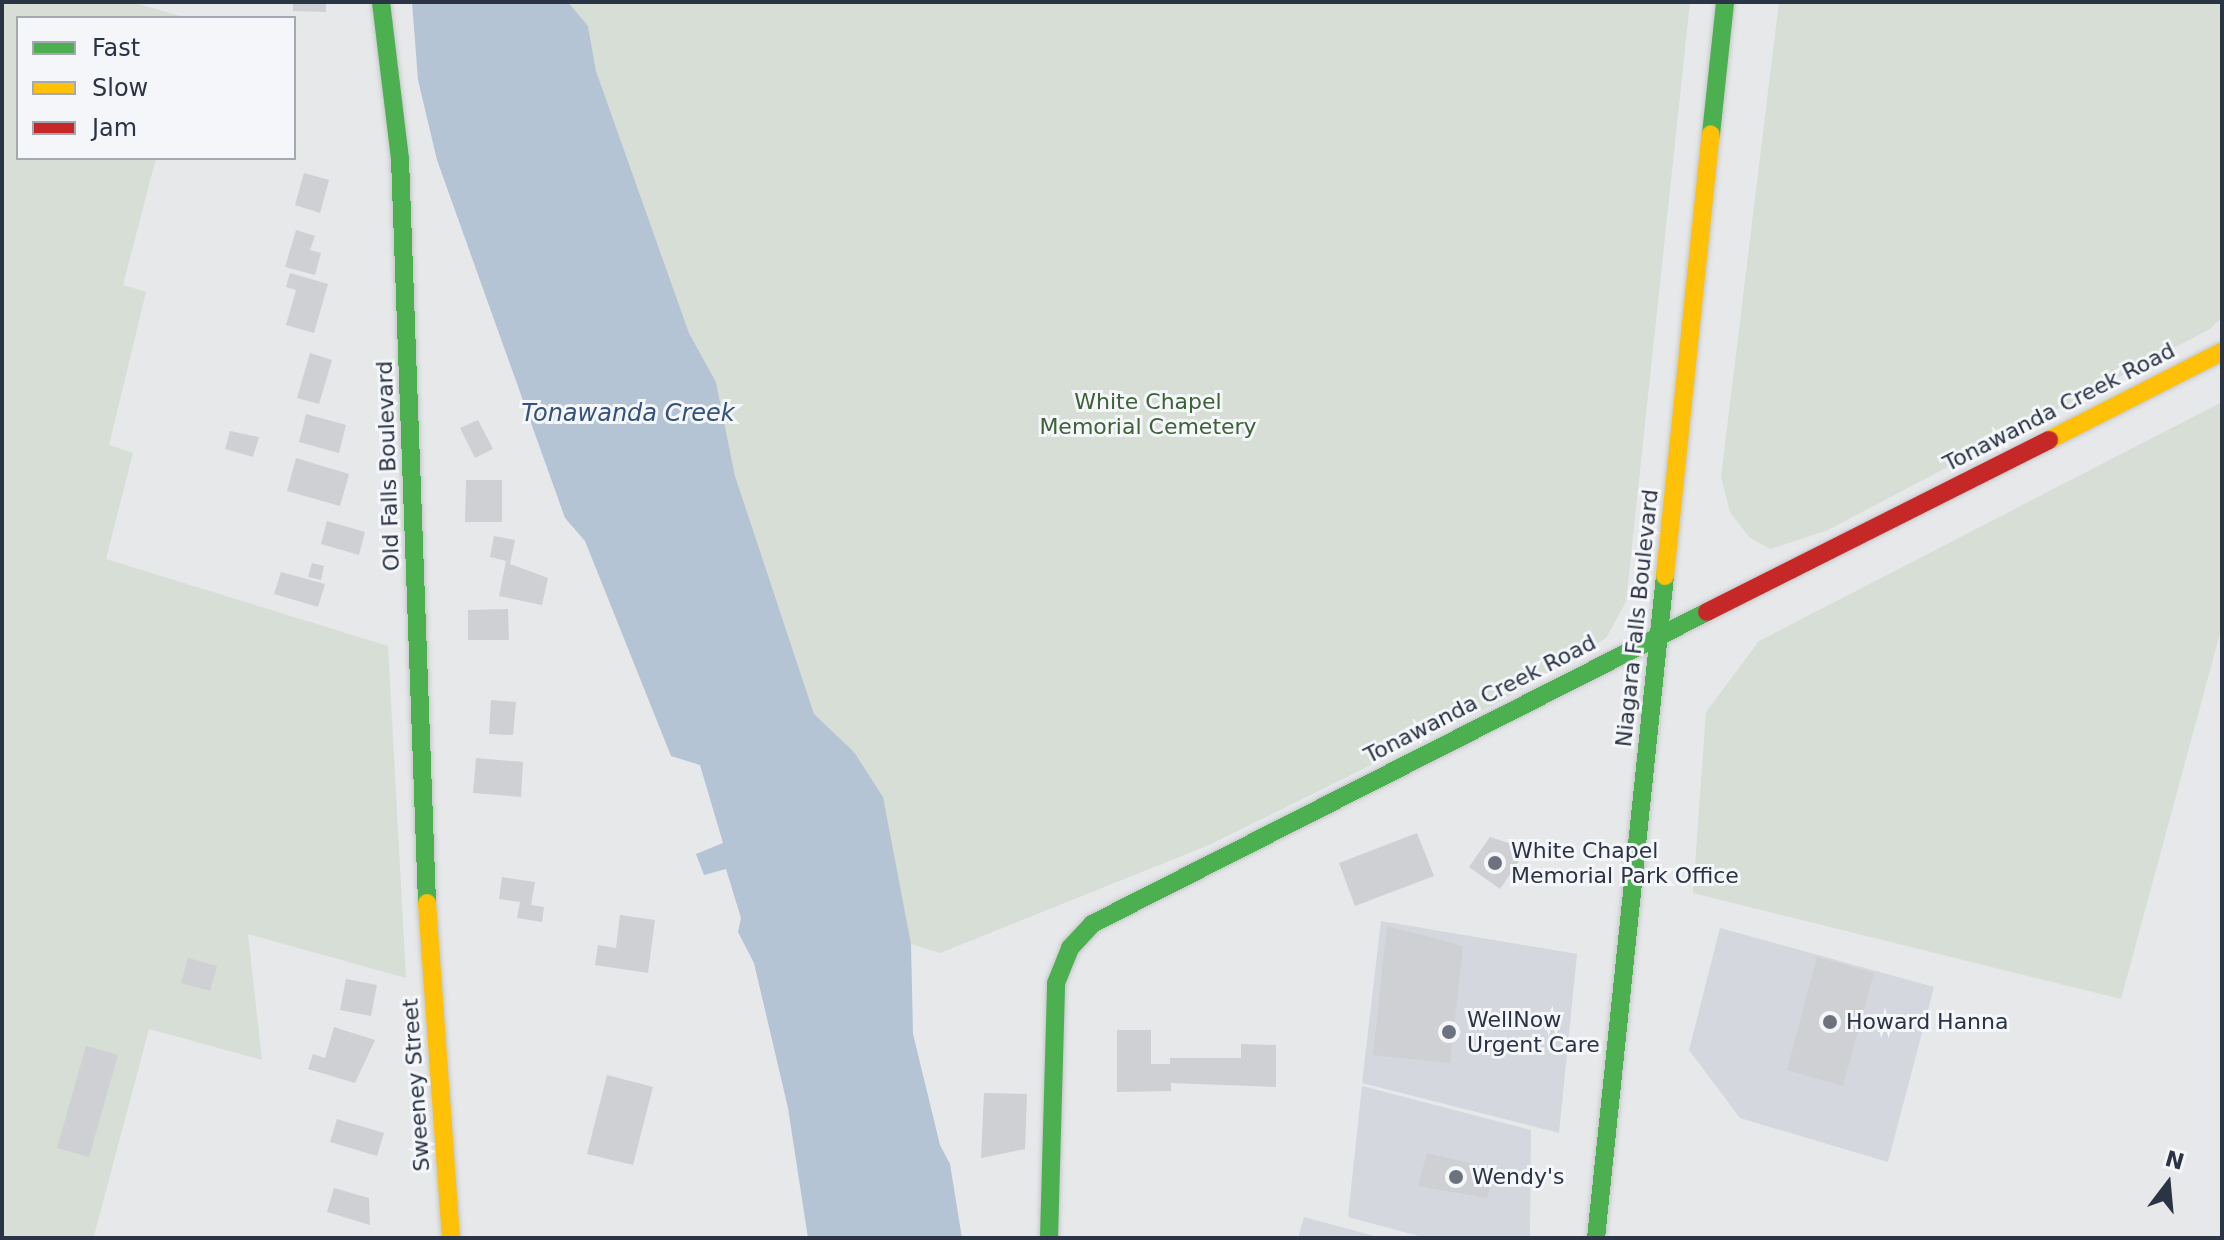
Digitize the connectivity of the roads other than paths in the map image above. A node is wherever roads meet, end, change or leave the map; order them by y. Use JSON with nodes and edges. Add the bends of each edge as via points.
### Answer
{"nodes":[{"id":1,"x":381,"y":2,"type":"edge"},
{"id":2,"x":1725,"y":2,"type":"edge"},
{"id":3,"x":2222,"y":352,"type":"edge"},
{"id":4,"x":1660,"y":636,"type":"junction"},
{"id":5,"x":428,"y":929,"type":"joint"},
{"id":6,"x":451,"y":1238,"type":"edge"},
{"id":7,"x":1049,"y":1238,"type":"edge"},
{"id":8,"x":1596,"y":1238,"type":"edge"}],
"edges":[{"from":1,"to":5,"type":"street","name":"Old Falls Boulevard","via":[[400,159]]},
{"from":2,"to":4,"type":"street","name":"Niagara Falls Boulevard"},
{"from":3,"to":4,"type":"street","name":"Tonawanda Creek Road"},
{"from":4,"to":7,"type":"street","name":"Tonawanda Creek Road","via":[[1105,915],[1070,948],[1055,995]]},
{"from":4,"to":8,"type":"street","name":"Niagara Falls Boulevard"},
{"from":5,"to":6,"type":"street","name":"Sweeney Street"}]}
